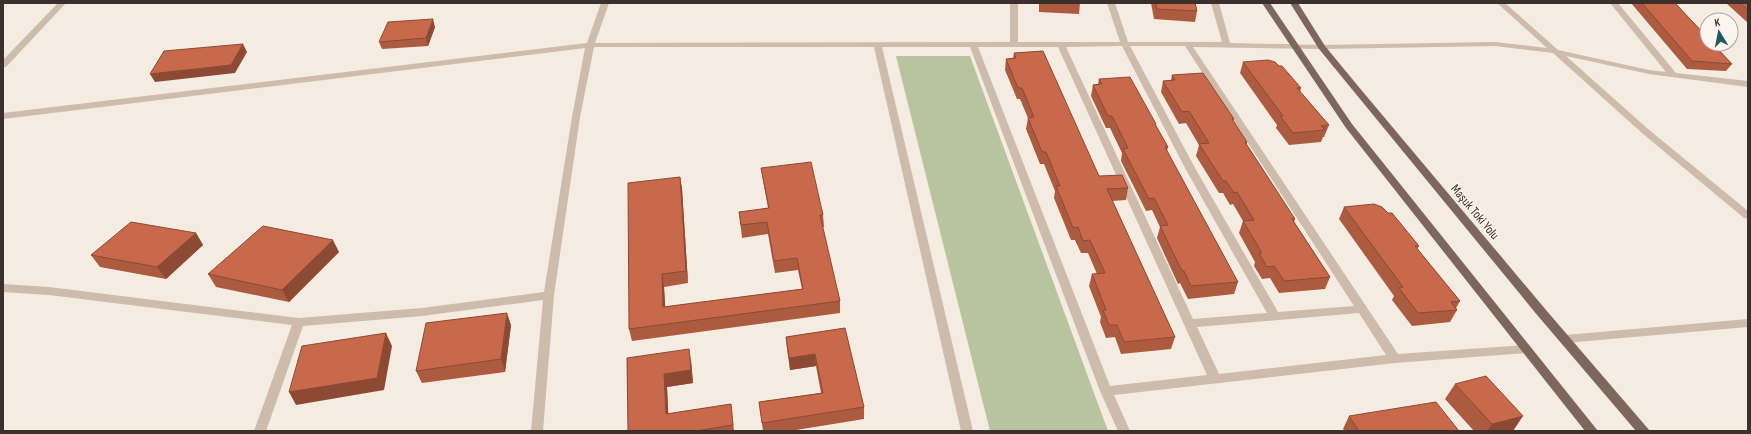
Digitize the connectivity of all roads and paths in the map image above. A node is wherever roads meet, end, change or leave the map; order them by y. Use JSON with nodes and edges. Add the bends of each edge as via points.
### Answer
{"nodes":[{"id":1,"x":62,"y":3,"type":"edge"},
{"id":2,"x":605,"y":3,"type":"edge"},
{"id":3,"x":1014,"y":3,"type":"edge"},
{"id":4,"x":1111,"y":3,"type":"edge"},
{"id":5,"x":1215,"y":3,"type":"edge"},
{"id":6,"x":1266,"y":3,"type":"edge"},
{"id":7,"x":1294,"y":3,"type":"edge"},
{"id":8,"x":1501,"y":3,"type":"edge"},
{"id":9,"x":1614,"y":3,"type":"edge"},
{"id":10,"x":877,"y":44,"type":"junction"},
{"id":11,"x":973,"y":44,"type":"junction"},
{"id":12,"x":1014,"y":44,"type":"junction"},
{"id":13,"x":1061,"y":44,"type":"junction"},
{"id":14,"x":1125,"y":44,"type":"junction"},
{"id":15,"x":1187,"y":44,"type":"junction"},
{"id":16,"x":590,"y":45,"type":"junction"},
{"id":17,"x":1227,"y":45,"type":"junction"},
{"id":18,"x":1293,"y":46,"type":"junction"},
{"id":19,"x":1322,"y":47,"type":"junction"},
{"id":20,"x":1553,"y":51,"type":"junction"},
{"id":21,"x":3,"y":65,"type":"edge"},
{"id":22,"x":1673,"y":75,"type":"junction"},
{"id":23,"x":1748,"y":84,"type":"edge"},
{"id":24,"x":3,"y":116,"type":"edge"},
{"id":25,"x":1748,"y":216,"type":"edge"},
{"id":26,"x":3,"y":288,"type":"edge"},
{"id":27,"x":549,"y":295,"type":"junction"},
{"id":28,"x":1362,"y":309,"type":"junction"},
{"id":29,"x":1275,"y":316,"type":"junction"},
{"id":30,"x":299,"y":322,"type":"junction"},
{"id":31,"x":1748,"y":323,"type":"edge"},
{"id":32,"x":1189,"y":324,"type":"junction"},
{"id":33,"x":1565,"y":339,"type":"junction"},
{"id":34,"x":1526,"y":349,"type":"junction"},
{"id":35,"x":1395,"y":359,"type":"junction"},
{"id":36,"x":1215,"y":379,"type":"junction"},
{"id":37,"x":1106,"y":391,"type":"junction"},
{"id":38,"x":260,"y":431,"type":"edge"},
{"id":39,"x":537,"y":431,"type":"edge"},
{"id":40,"x":967,"y":431,"type":"edge"},
{"id":41,"x":1124,"y":431,"type":"edge"},
{"id":42,"x":1592,"y":431,"type":"edge"},
{"id":43,"x":1644,"y":431,"type":"edge"}],
"edges":[{"from":1,"to":21,"type":"street"},
{"from":2,"to":16,"type":"street"},
{"from":3,"to":12,"type":"street"},
{"from":4,"to":14,"type":"street"},
{"from":5,"to":17,"type":"street"},
{"from":6,"to":18,"type":"main road"},
{"from":7,"to":19,"type":"main road","name":"Maşuk Toki Yolu"},
{"from":8,"to":20,"type":"street"},
{"from":9,"to":22,"type":"street"},
{"from":10,"to":11,"type":"street"},
{"from":10,"to":16,"type":"street"},
{"from":10,"to":40,"type":"street"},
{"from":11,"to":12,"type":"street"},
{"from":11,"to":37,"type":"street"},
{"from":12,"to":13,"type":"street"},
{"from":13,"to":14,"type":"street"},
{"from":13,"to":32,"type":"street"},
{"from":14,"to":15,"type":"street"},
{"from":14,"to":29,"type":"street","via":[[1190,168]]},
{"from":15,"to":17,"type":"street"},
{"from":15,"to":28,"type":"street"},
{"from":16,"to":24,"type":"street"},
{"from":16,"to":27,"type":"street","via":[[576,117]]},
{"from":17,"to":18,"type":"street"},
{"from":18,"to":19,"type":"street"},
{"from":18,"to":34,"type":"main road","via":[[1349,126]]},
{"from":19,"to":20,"type":"street","via":[[1495,44]]},
{"from":19,"to":33,"type":"main road","name":"Maşuk Toki Yolu"},
{"from":20,"to":22,"type":"street"},
{"from":20,"to":25,"type":"street","via":[[1644,131]]},
{"from":22,"to":23,"type":"street"},
{"from":26,"to":30,"type":"street","via":[[49,291]]},
{"from":27,"to":30,"type":"street","via":[[422,312]]},
{"from":27,"to":39,"type":"street"},
{"from":28,"to":29,"type":"street"},
{"from":28,"to":35,"type":"street"},
{"from":29,"to":32,"type":"street"},
{"from":30,"to":38,"type":"street"},
{"from":31,"to":33,"type":"street"},
{"from":32,"to":36,"type":"street"},
{"from":33,"to":43,"type":"main road","name":"Maşuk Toki Yolu"},
{"from":34,"to":35,"type":"street"},
{"from":34,"to":42,"type":"main road"},
{"from":35,"to":36,"type":"street"},
{"from":36,"to":37,"type":"street"},
{"from":37,"to":41,"type":"street"}]}
